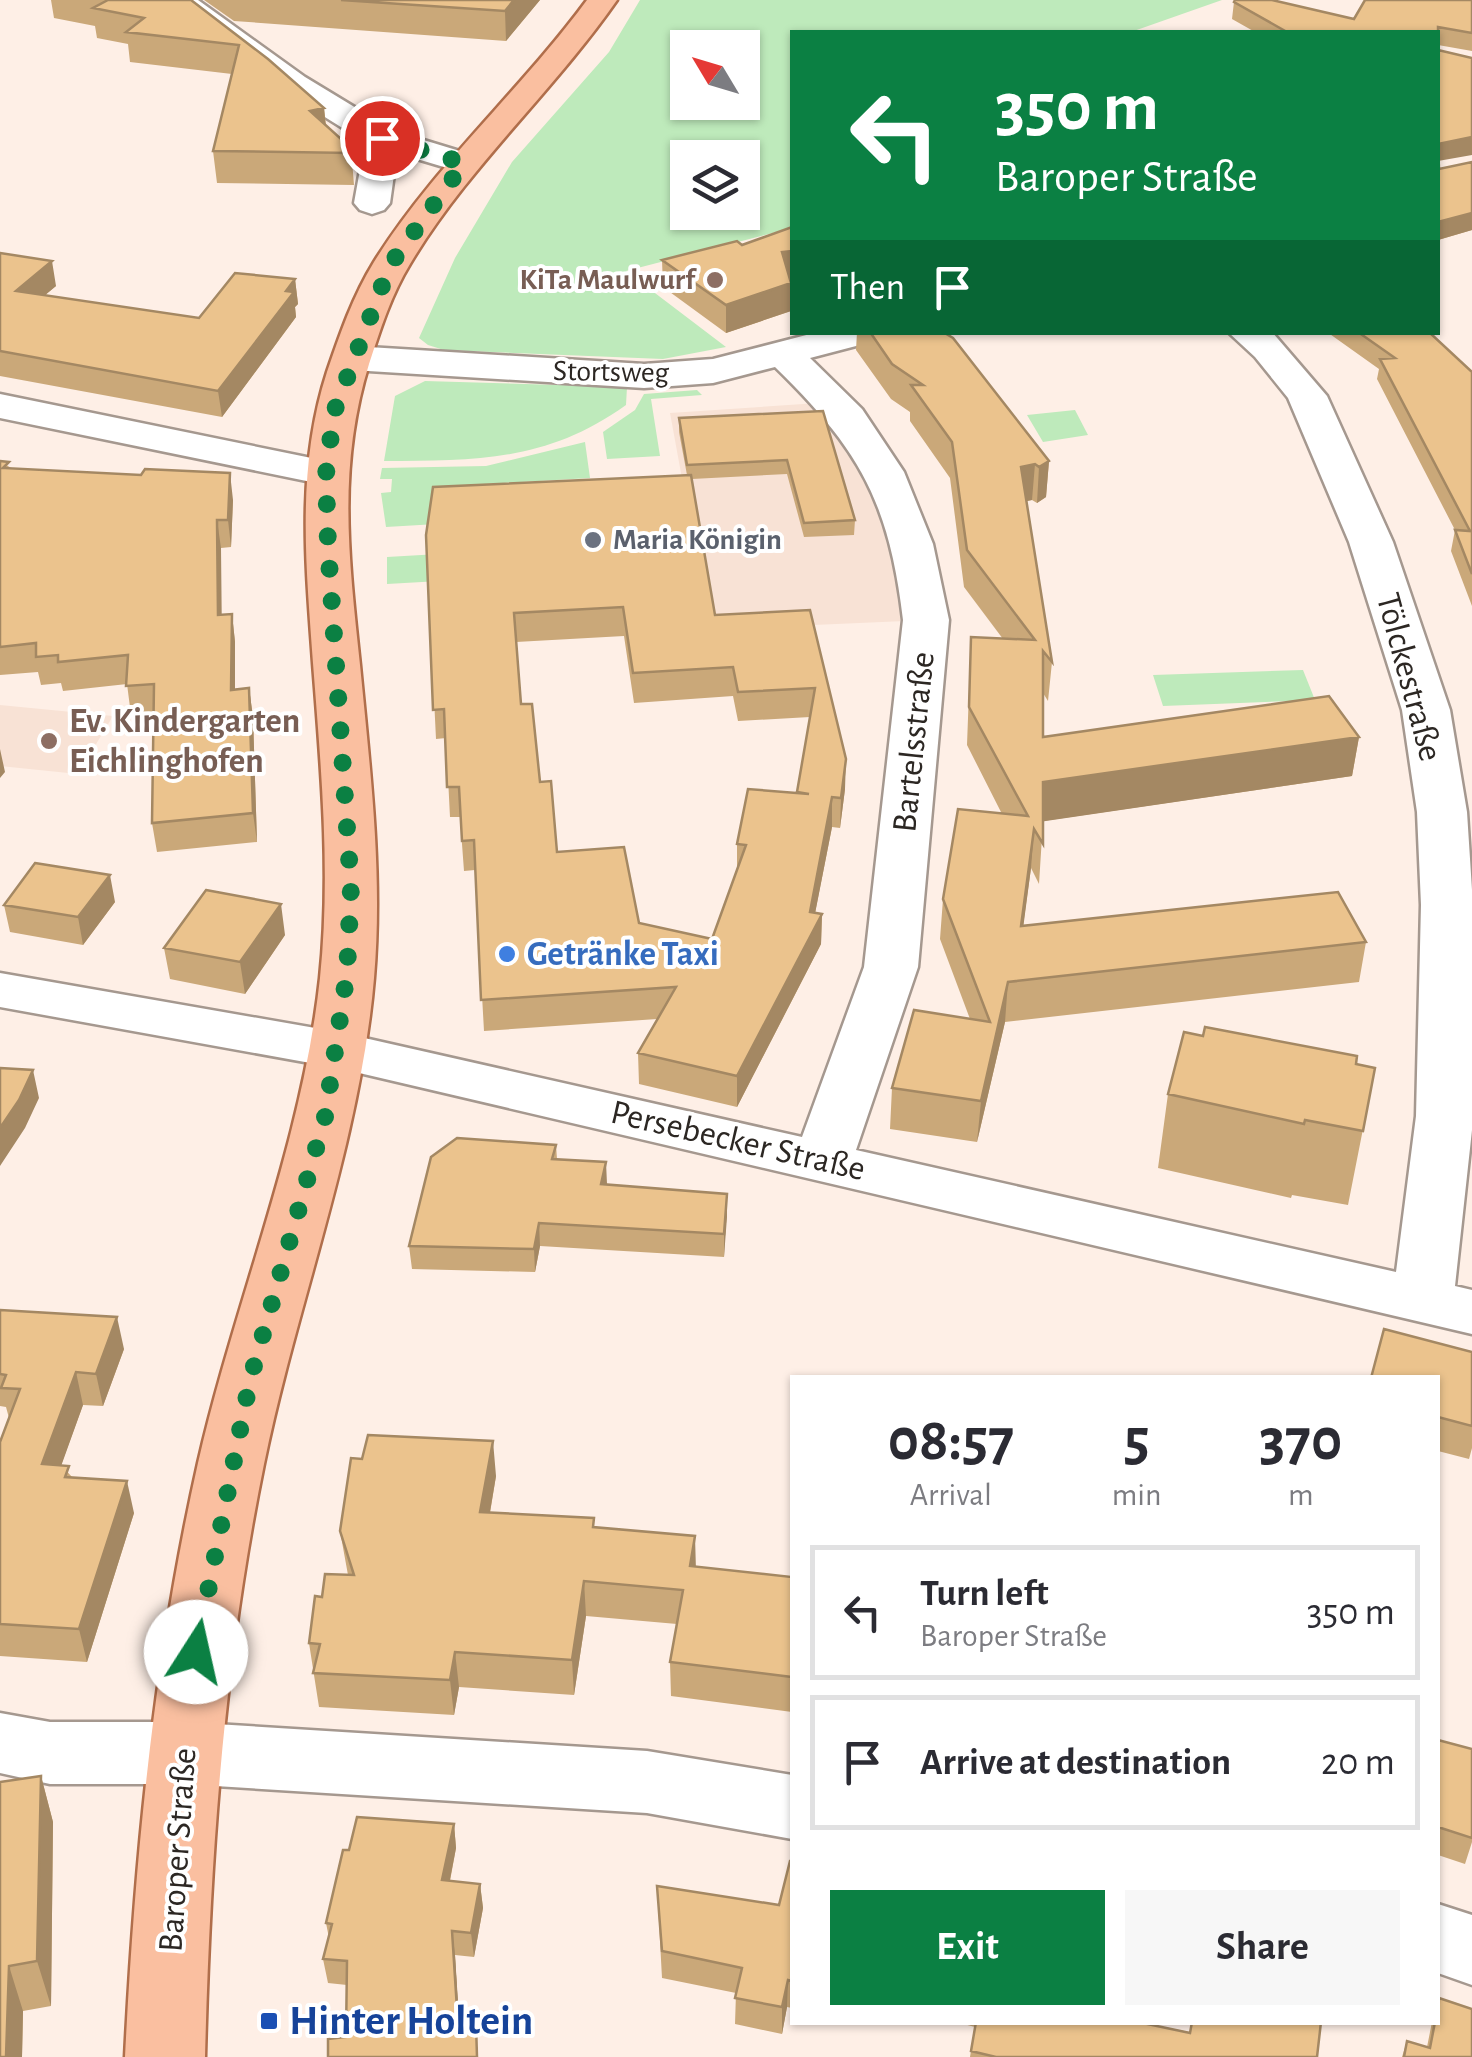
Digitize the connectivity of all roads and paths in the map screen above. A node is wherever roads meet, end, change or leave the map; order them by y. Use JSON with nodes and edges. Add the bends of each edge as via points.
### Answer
{"nodes":[{"id":1,"x":178,"y":0,"type":"edge"},
{"id":2,"x":602,"y":0,"type":"edge"},
{"id":3,"x":382,"y":138,"type":"junction"},
{"id":4,"x":464,"y":163,"type":"junction"},
{"id":5,"x":372,"y":203,"type":"dead end"},
{"id":6,"x":855,"y":335,"type":"edge"},
{"id":7,"x":1251,"y":335,"type":"edge"},
{"id":8,"x":785,"y":355,"type":"junction"},
{"id":9,"x":352,"y":358,"type":"junction"},
{"id":10,"x":0,"y":406,"type":"edge"},
{"id":11,"x":326,"y":474,"type":"junction"},
{"id":12,"x":0,"y":990,"type":"edge"},
{"id":13,"x":338,"y":1050,"type":"junction"},
{"id":14,"x":822,"y":1160,"type":"junction"},
{"id":15,"x":1447,"y":1306,"type":"edge"},
{"id":16,"x":0,"y":1743,"type":"edge"},
{"id":17,"x":183,"y":1753,"type":"junction"},
{"id":18,"x":790,"y":1807,"type":"edge"},
{"id":19,"x":1440,"y":1940,"type":"edge"},
{"id":20,"x":1472,"y":1950,"type":"edge"},
{"id":21,"x":165,"y":2057,"type":"edge"}],
"edges":[{"from":1,"to":3,"type":"street"},
{"from":2,"to":4,"type":"main road","name":"Baroper Straße"},
{"from":3,"to":4,"type":"street"},
{"from":3,"to":5,"type":"street"},
{"from":4,"to":9,"type":"main road","name":"Baroper Straße","via":[[390,265]]},
{"from":6,"to":8,"type":"street","name":"Stortsweg"},
{"from":7,"to":15,"type":"street","name":"Tölckestraße","via":[[1270,348],[1307,396],[1371,542],[1426,710],[1447,905]]},
{"from":8,"to":9,"type":"street","name":"Stortsweg","via":[[713,371],[644,376]]},
{"from":8,"to":14,"type":"street","name":"Bartelsstraße","via":[[854,425],[891,485],[921,571],[926,620],[891,967]]},
{"from":9,"to":11,"type":"main road","name":"Baroper Straße","via":[[334,412]]},
{"from":10,"to":11,"type":"street"},
{"from":11,"to":13,"type":"main road","name":"Baroper Straße","via":[[351,887]]},
{"from":12,"to":13,"type":"street","name":"Persebecker Straße"},
{"from":13,"to":14,"type":"street","name":"Persebecker Straße"},
{"from":13,"to":17,"type":"main road","name":"Baroper Straße","via":[[250,1380],[196,1652]]},
{"from":14,"to":15,"type":"street","name":"Persebecker Straße"},
{"from":16,"to":17,"type":"street","via":[[50,1753]]},
{"from":17,"to":18,"type":"street","via":[[647,1782]]},
{"from":17,"to":21,"type":"main road","name":"Baroper Straße"},
{"from":19,"to":20,"type":"street"}]}
